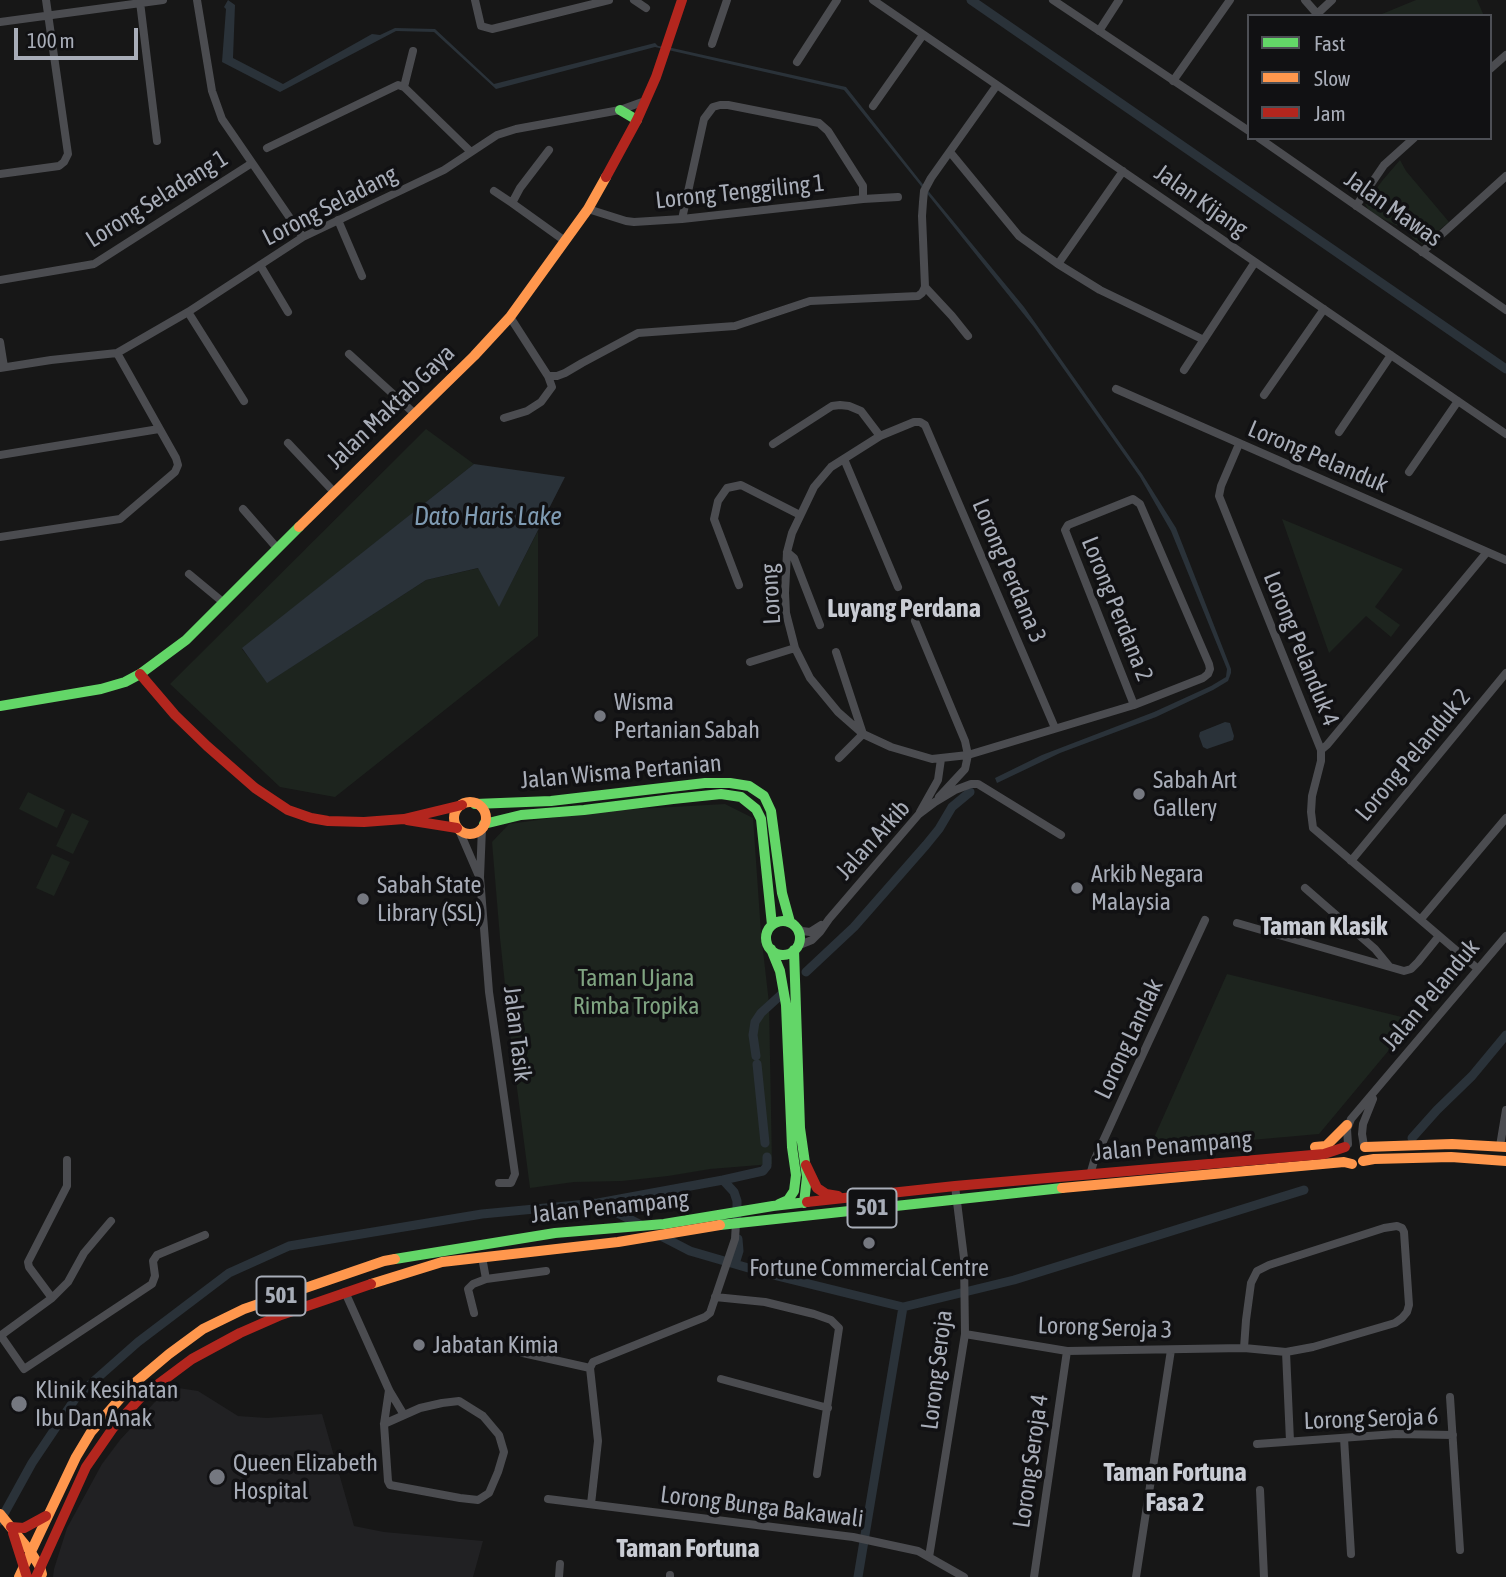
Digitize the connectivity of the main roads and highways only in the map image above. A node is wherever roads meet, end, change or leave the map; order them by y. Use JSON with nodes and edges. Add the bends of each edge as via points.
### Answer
{"nodes":[{"id":1,"x":682,"y":0,"type":"edge"},
{"id":2,"x":621,"y":110,"type":"road end"},
{"id":3,"x":638,"y":120,"type":"junction"},
{"id":4,"x":140,"y":674,"type":"junction"},
{"id":5,"x":0,"y":706,"type":"edge"},
{"id":6,"x":475,"y":804,"type":"junction"},
{"id":7,"x":461,"y":805,"type":"junction"},
{"id":8,"x":404,"y":819,"type":"junction"},
{"id":9,"x":483,"y":826,"type":"junction"},
{"id":10,"x":458,"y":829,"type":"junction"},
{"id":11,"x":772,"y":925,"type":"junction"},
{"id":12,"x":793,"y":925,"type":"junction"},
{"id":13,"x":771,"y":948,"type":"junction"},
{"id":14,"x":796,"y":948,"type":"junction"},
{"id":15,"x":1347,"y":1125,"type":"road end"},
{"id":16,"x":1347,"y":1145,"type":"junction"},
{"id":17,"x":1365,"y":1147,"type":"junction"},
{"id":18,"x":1503,"y":1147,"type":"edge"},
{"id":19,"x":1247,"y":1161,"type":"junction"},
{"id":20,"x":1363,"y":1161,"type":"junction"},
{"id":21,"x":1506,"y":1161,"type":"edge"},
{"id":22,"x":806,"y":1165,"type":"junction"},
{"id":23,"x":796,"y":1175,"type":"junction"},
{"id":24,"x":1090,"y":1175,"type":"junction"},
{"id":25,"x":1104,"y":1184,"type":"junction"},
{"id":26,"x":807,"y":1185,"type":"junction"},
{"id":27,"x":1060,"y":1188,"type":"junction"},
{"id":28,"x":849,"y":1198,"type":"junction"},
{"id":29,"x":804,"y":1203,"type":"junction"},
{"id":30,"x":768,"y":1208,"type":"junction"},
{"id":31,"x":788,"y":1218,"type":"junction"},
{"id":32,"x":326,"y":1280,"type":"junction"},
{"id":33,"x":345,"y":1292,"type":"junction"},
{"id":34,"x":131,"y":1386,"type":"junction"},
{"id":35,"x":141,"y":1397,"type":"junction"},
{"id":36,"x":0,"y":1514,"type":"edge"},
{"id":37,"x":48,"y":1514,"type":"junction"},
{"id":38,"x":11,"y":1527,"type":"junction"},
{"id":39,"x":30,"y":1551,"type":"junction"},
{"id":40,"x":23,"y":1574,"type":"edge"},
{"id":41,"x":39,"y":1574,"type":"edge"}],
"edges":[{"from":1,"to":3,"type":"main road","name":"Jalan Maktab Gaya"},
{"from":2,"to":3,"type":"main road"},
{"from":3,"to":4,"type":"main road","name":"Jalan Maktab Gaya","via":[[588,209],[510,317],[186,640]]},
{"from":4,"to":5,"type":"main road","name":"Jalan Maktab Gaya","via":[[113,686]]},
{"from":4,"to":8,"type":"main road","via":[[207,746],[288,810],[328,821]]},
{"from":6,"to":7,"type":"main road"},
{"from":6,"to":9,"type":"main road","via":[[483,810]]},
{"from":6,"to":12,"type":"main road","name":"Jalan Wisma Pertanian","via":[[551,801],[705,783],[749,786],[764,796],[771,811],[784,902]]},
{"from":7,"to":8,"type":"main road"},
{"from":7,"to":10,"type":"main road","via":[[454,820]]},
{"from":8,"to":10,"type":"main road"},
{"from":9,"to":10,"type":"main road","via":[[471,834]]},
{"from":9,"to":11,"type":"main road","name":"Jalan Wisma Pertanian","via":[[521,815],[721,794],[741,797],[756,808],[761,819]]},
{"from":11,"to":12,"type":"main road","via":[[781,921]]},
{"from":11,"to":13,"type":"main road","via":[[767,934]]},
{"from":12,"to":14,"type":"main road","via":[[800,937]]},
{"from":13,"to":14,"type":"main road","via":[[785,954]]},
{"from":13,"to":23,"type":"main road","via":[[786,1005]]},
{"from":14,"to":22,"type":"main road","via":[[800,1128]]},
{"from":15,"to":19,"type":"main road","via":[[1326,1146]]},
{"from":16,"to":17,"type":"main road","name":"Jalan Penampang","number":"501","via":[[1357,1142]]},
{"from":16,"to":19,"type":"main road","name":"Jalan Penampang","number":"501","via":[[1324,1154]]},
{"from":16,"to":20,"type":"main road","via":[[1345,1158]]},
{"from":17,"to":18,"type":"main road","name":"Jalan Penampang","number":"501"},
{"from":17,"to":20,"type":"main road"},
{"from":19,"to":24,"type":"main road","name":"Jalan Penampang","number":"501"},
{"from":20,"to":21,"type":"main road","name":"Jalan Penampang","number":"501","via":[[1451,1157]]},
{"from":20,"to":25,"type":"main road","name":"Jalan Penampang","number":"501"},
{"from":22,"to":26,"type":"main road"},
{"from":22,"to":28,"type":"main road","via":[[817,1188]]},
{"from":23,"to":26,"type":"main road","via":[[798,1191],[804,1192]]},
{"from":23,"to":30,"type":"main road","via":[[788,1200]]},
{"from":24,"to":25,"type":"main road"},
{"from":24,"to":27,"type":"main road"},
{"from":24,"to":28,"type":"main road","name":"Jalan Penampang","number":"501"},
{"from":25,"to":27,"type":"main road","name":"Jalan Penampang","number":"501"},
{"from":26,"to":29,"type":"main road"},
{"from":27,"to":31,"type":"main road","name":"Jalan Penampang","number":"501"},
{"from":28,"to":29,"type":"main road","name":"Jalan Penampang","number":"501"},
{"from":29,"to":30,"type":"main road","name":"Jalan Penampang","number":"501"},
{"from":29,"to":31,"type":"main road"},
{"from":30,"to":32,"type":"main road","name":"Jalan Penampang","number":"501","via":[[480,1244],[384,1261]]},
{"from":31,"to":33,"type":"main road","name":"Jalan Penampang","number":"501","via":[[442,1262]]},
{"from":32,"to":33,"type":"main road"},
{"from":32,"to":34,"type":"main road","name":"Jalan Penampang","number":"501","via":[[203,1329]]},
{"from":33,"to":35,"type":"main road","name":"Jalan Penampang","number":"501","via":[[240,1333],[192,1359]]},
{"from":34,"to":35,"type":"main road","via":[[132,1394]]},
{"from":34,"to":37,"type":"main road","name":"Jalan Penampang","number":"501","via":[[91,1432]]},
{"from":35,"to":41,"type":"main road","name":"Jalan Penampang","number":"501","via":[[86,1467]]},
{"from":36,"to":38,"type":"main road"},
{"from":37,"to":38,"type":"main road","via":[[33,1525]]},
{"from":37,"to":39,"type":"main road","name":"Jalan Penampang","number":"501"},
{"from":38,"to":39,"type":"main road"},
{"from":38,"to":40,"type":"main road"},
{"from":39,"to":40,"type":"main road","name":"Jalan Penampang","number":"501"},
{"from":39,"to":41,"type":"main road"}]}
